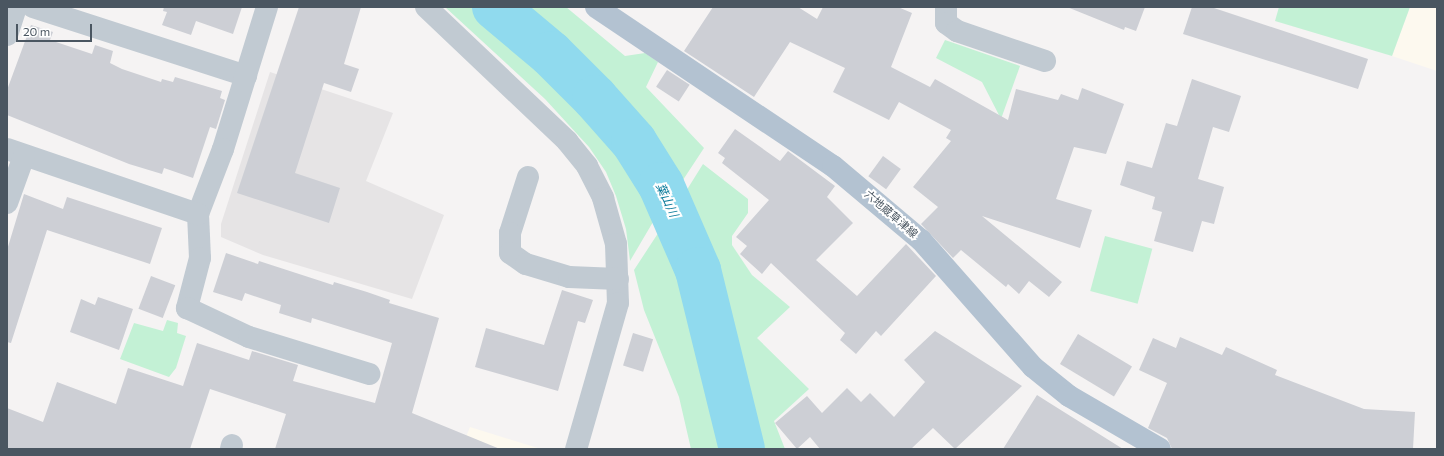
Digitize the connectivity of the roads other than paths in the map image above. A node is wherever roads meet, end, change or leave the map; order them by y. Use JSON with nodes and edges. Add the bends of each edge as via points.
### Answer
{"nodes":[{"id":1,"x":16,"y":7,"type":"edge"},
{"id":2,"x":34,"y":7,"type":"edge"},
{"id":3,"x":266,"y":7,"type":"edge"},
{"id":4,"x":426,"y":7,"type":"edge"},
{"id":5,"x":596,"y":7,"type":"edge"},
{"id":6,"x":946,"y":7,"type":"edge"},
{"id":7,"x":7,"y":35,"type":"edge"},
{"id":8,"x":1045,"y":61,"type":"dead end"},
{"id":9,"x":246,"y":76,"type":"junction"},
{"id":10,"x":16,"y":153,"type":"edge"},
{"id":11,"x":528,"y":177,"type":"dead end"},
{"id":12,"x":7,"y":203,"type":"edge"},
{"id":13,"x":198,"y":214,"type":"junction"},
{"id":14,"x":618,"y":279,"type":"junction"},
{"id":15,"x":369,"y":374,"type":"dead end"},
{"id":16,"x":576,"y":449,"type":"edge"},
{"id":17,"x":1160,"y":449,"type":"edge"}],
"edges":[{"from":1,"to":7,"type":"street"},
{"from":2,"to":9,"type":"street"},
{"from":3,"to":9,"type":"street"},
{"from":4,"to":14,"type":"street","via":[[567,141],[587,166],[603,198],[616,244]]},
{"from":5,"to":17,"type":"main road","name":"六地蔵草津線","via":[[741,101],[839,170],[921,240],[1033,367],[1069,396]]},
{"from":6,"to":8,"type":"street","via":[[946,23],[957,31]]},
{"from":9,"to":13,"type":"street"},
{"from":10,"to":12,"type":"street"},
{"from":10,"to":13,"type":"street"},
{"from":11,"to":14,"type":"street","via":[[510,233],[510,254],[526,264],[568,277]]},
{"from":13,"to":15,"type":"street","via":[[200,258],[187,308],[250,337]]},
{"from":14,"to":16,"type":"street","via":[[618,303]]}]}
